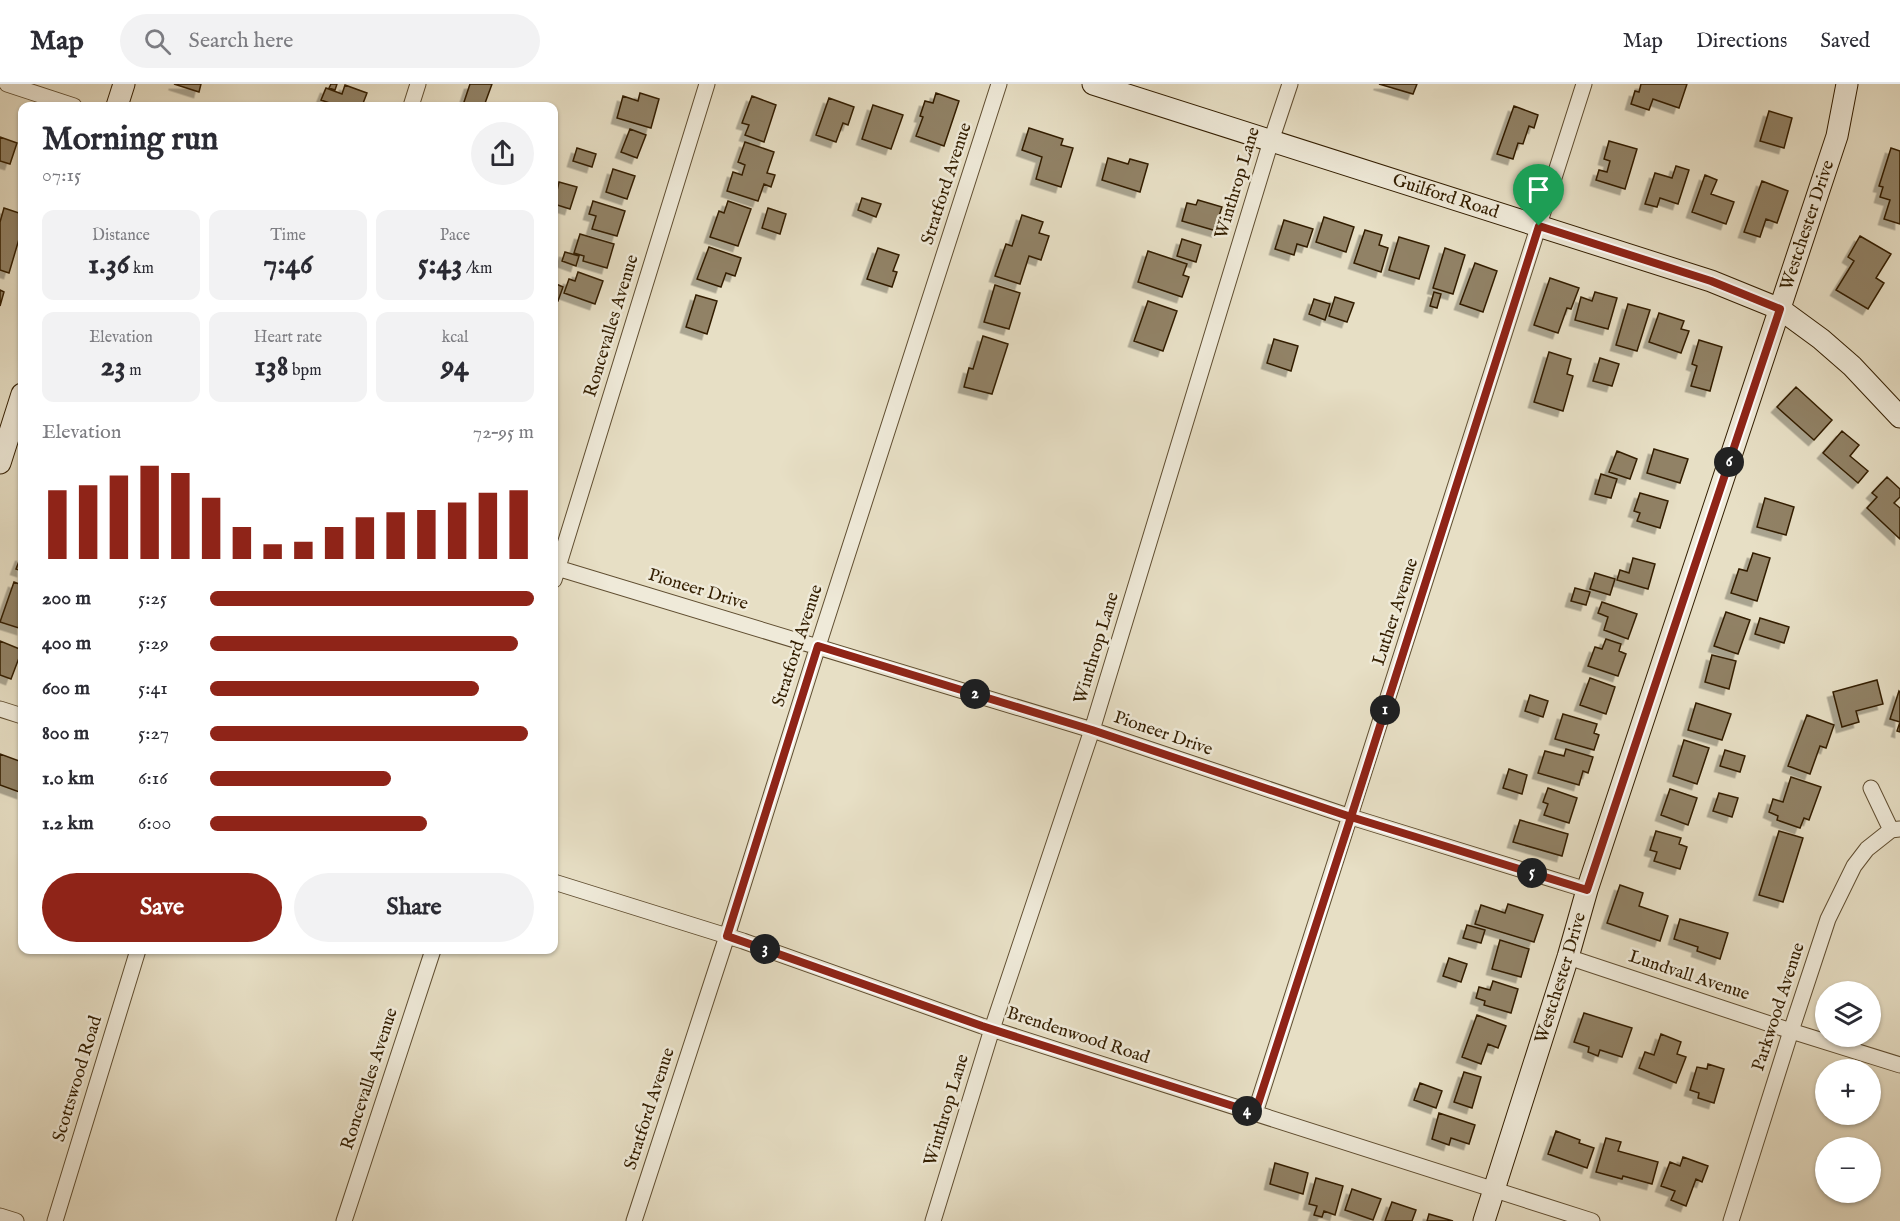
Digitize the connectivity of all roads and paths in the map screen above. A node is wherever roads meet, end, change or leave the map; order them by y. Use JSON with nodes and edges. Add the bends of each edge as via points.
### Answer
{"nodes":[{"id":1,"x":7,"y":84,"type":"edge"},
{"id":2,"x":124,"y":84,"type":"edge"},
{"id":3,"x":418,"y":84,"type":"edge"},
{"id":4,"x":707,"y":84,"type":"edge"},
{"id":5,"x":999,"y":84,"type":"edge"},
{"id":6,"x":1093,"y":84,"type":"edge"},
{"id":7,"x":1290,"y":84,"type":"edge"},
{"id":8,"x":1584,"y":84,"type":"edge"},
{"id":9,"x":1846,"y":84,"type":"edge"},
{"id":10,"x":62,"y":102,"type":"edge"},
{"id":11,"x":118,"y":102,"type":"edge"},
{"id":12,"x":412,"y":102,"type":"edge"},
{"id":13,"x":1271,"y":141,"type":"junction"},
{"id":14,"x":1539,"y":226,"type":"junction"},
{"id":15,"x":1780,"y":309,"type":"junction"},
{"id":16,"x":18,"y":407,"type":"edge"},
{"id":17,"x":1900,"y":417,"type":"edge"},
{"id":18,"x":0,"y":463,"type":"edge"},
{"id":19,"x":558,"y":562,"type":"edge"},
{"id":20,"x":558,"y":573,"type":"edge"},
{"id":21,"x":818,"y":646,"type":"junction"},
{"id":22,"x":0,"y":709,"type":"edge"},
{"id":23,"x":18,"y":715,"type":"edge"},
{"id":24,"x":1092,"y":730,"type":"junction"},
{"id":25,"x":1871,"y":788,"type":"dead end"},
{"id":26,"x":1351,"y":817,"type":"junction"},
{"id":27,"x":1895,"y":829,"type":"edge"},
{"id":28,"x":558,"y":883,"type":"edge"},
{"id":29,"x":1587,"y":890,"type":"junction"},
{"id":30,"x":727,"y":936,"type":"junction"},
{"id":31,"x":137,"y":954,"type":"edge"},
{"id":32,"x":432,"y":954,"type":"edge"},
{"id":33,"x":1568,"y":957,"type":"junction"},
{"id":34,"x":992,"y":1029,"type":"junction"},
{"id":35,"x":1791,"y":1031,"type":"junction"},
{"id":36,"x":1900,"y":1065,"type":"edge"},
{"id":37,"x":1255,"y":1113,"type":"junction"},
{"id":38,"x":1493,"y":1190,"type":"junction"},
{"id":39,"x":0,"y":1216,"type":"edge"},
{"id":40,"x":16,"y":1221,"type":"edge"},
{"id":41,"x":54,"y":1221,"type":"edge"},
{"id":42,"x":344,"y":1221,"type":"edge"},
{"id":43,"x":634,"y":1221,"type":"edge"},
{"id":44,"x":933,"y":1221,"type":"edge"},
{"id":45,"x":1484,"y":1221,"type":"edge"},
{"id":46,"x":1592,"y":1221,"type":"edge"},
{"id":47,"x":1731,"y":1221,"type":"edge"}],
"edges":[{"from":1,"to":10,"type":"street"},
{"from":2,"to":11,"type":"street"},
{"from":3,"to":12,"type":"street"},
{"from":4,"to":19,"type":"street","name":"Roncevalles Avenue"},
{"from":5,"to":21,"type":"street","name":"Stratford Avenue"},
{"from":6,"to":13,"type":"street","name":"Guilford Road"},
{"from":7,"to":13,"type":"street","name":"Winthrop Lane"},
{"from":8,"to":14,"type":"street","name":"Luther Avenue"},
{"from":9,"to":15,"type":"street","name":"Westchester Drive","via":[[1838,136]]},
{"from":13,"to":14,"type":"street","name":"Guilford Road"},
{"from":13,"to":24,"type":"street","name":"Winthrop Lane"},
{"from":14,"to":15,"type":"street","name":"Guilford Road","via":[[1711,281]]},
{"from":14,"to":26,"type":"street","name":"Luther Avenue"},
{"from":15,"to":17,"type":"street","name":"Guilford Road","via":[[1852,366]]},
{"from":15,"to":29,"type":"street","name":"Westchester Drive"},
{"from":16,"to":18,"type":"street"},
{"from":20,"to":21,"type":"street","name":"Pioneer Drive"},
{"from":21,"to":24,"type":"street","name":"Pioneer Drive"},
{"from":21,"to":30,"type":"street","name":"Stratford Avenue"},
{"from":22,"to":23,"type":"street"},
{"from":24,"to":26,"type":"street","name":"Pioneer Drive"},
{"from":24,"to":34,"type":"street","name":"Winthrop Lane"},
{"from":25,"to":27,"type":"street"},
{"from":26,"to":29,"type":"street","name":"Pioneer Drive"},
{"from":26,"to":37,"type":"street","name":"Luther Avenue"},
{"from":27,"to":35,"type":"street","name":"Parkwood Avenue","via":[[1867,849],[1854,866],[1828,920]]},
{"from":28,"to":30,"type":"street","name":"Brendenwood Road"},
{"from":29,"to":33,"type":"street","name":"Westchester Drive"},
{"from":30,"to":34,"type":"street","name":"Brendenwood Road"},
{"from":30,"to":43,"type":"street","name":"Stratford Avenue"},
{"from":31,"to":41,"type":"street","name":"Scottswood Road"},
{"from":32,"to":42,"type":"street","name":"Roncevalles Avenue"},
{"from":33,"to":35,"type":"street","name":"Lundvall Avenue"},
{"from":33,"to":38,"type":"street","name":"Westchester Drive"},
{"from":34,"to":37,"type":"street","name":"Brendenwood Road"},
{"from":34,"to":44,"type":"street","name":"Winthrop Lane"},
{"from":35,"to":36,"type":"street","name":"Lundvall Avenue"},
{"from":35,"to":47,"type":"street","name":"Parkwood Avenue"},
{"from":37,"to":38,"type":"street","name":"Brendenwood Road"},
{"from":38,"to":45,"type":"street","name":"Westchester Drive"},
{"from":38,"to":46,"type":"street","name":"Brendenwood Road"},
{"from":39,"to":40,"type":"street"}]}
